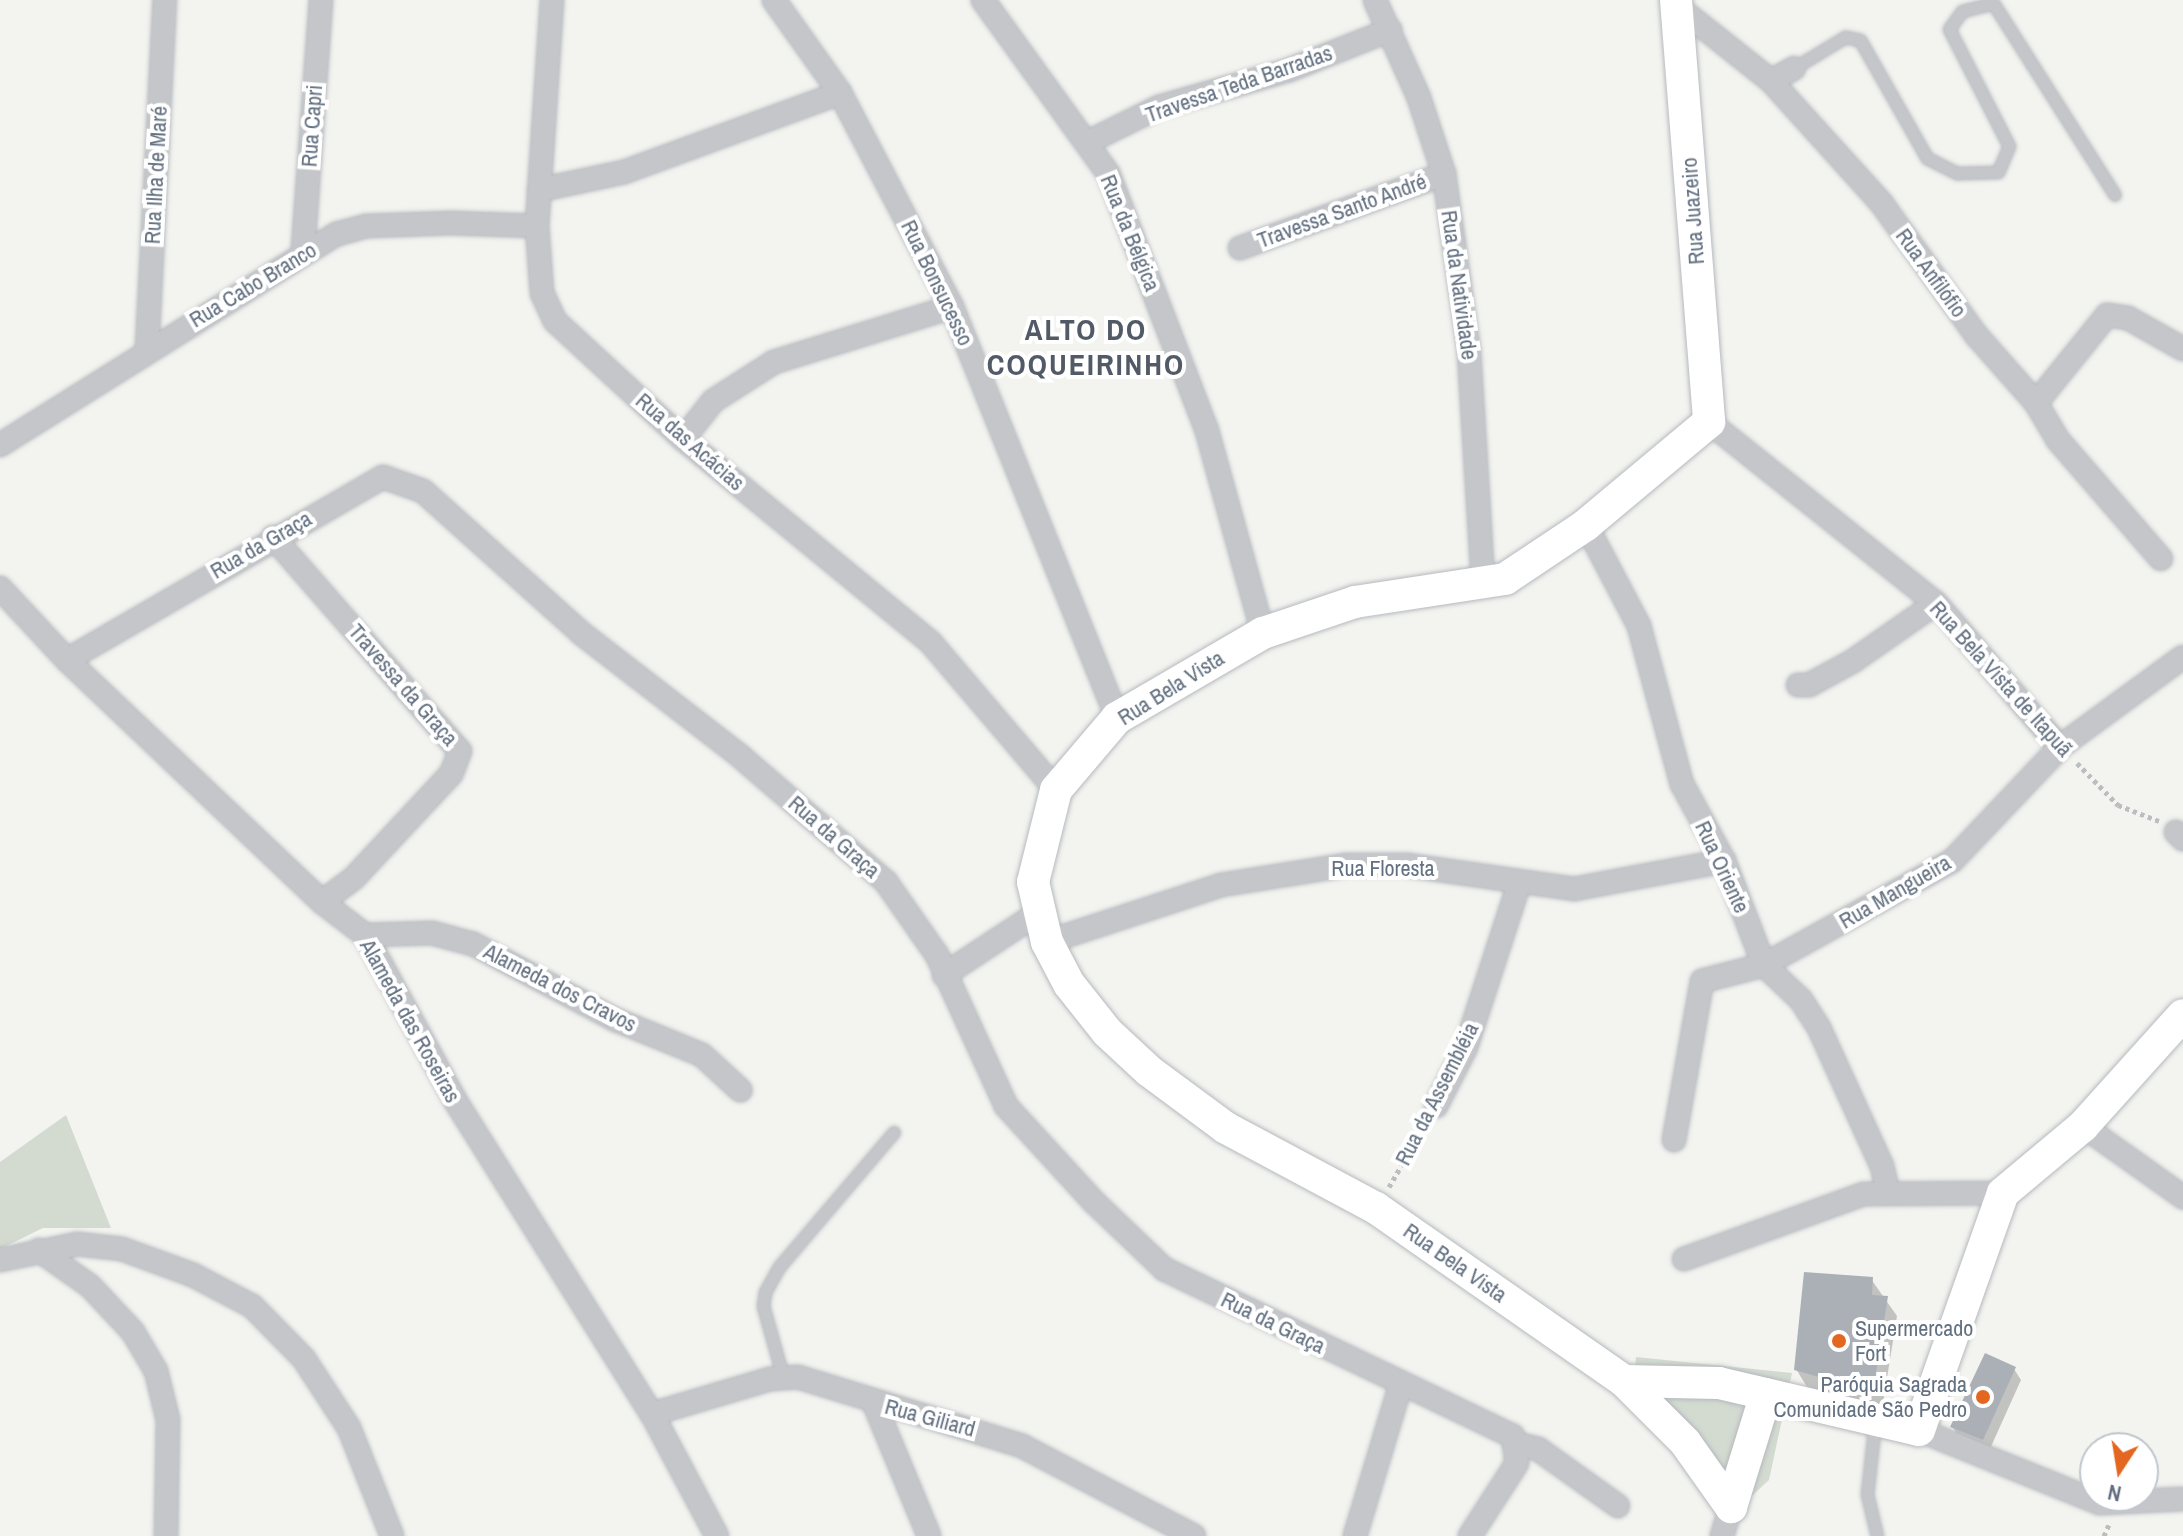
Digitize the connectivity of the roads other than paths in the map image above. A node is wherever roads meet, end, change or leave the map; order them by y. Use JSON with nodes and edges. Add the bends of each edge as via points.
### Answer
{"nodes":[{"id":1,"x":165,"y":0,"type":"edge"},
{"id":2,"x":321,"y":0,"type":"edge"},
{"id":3,"x":552,"y":0,"type":"edge"},
{"id":4,"x":774,"y":0,"type":"edge"},
{"id":5,"x":983,"y":0,"type":"edge"},
{"id":6,"x":1375,"y":0,"type":"edge"},
{"id":7,"x":1675,"y":3,"type":"edge"},
{"id":8,"x":1390,"y":30,"type":"junction"},
{"id":9,"x":1794,"y":68,"type":"joint"},
{"id":10,"x":1771,"y":81,"type":"junction"},
{"id":11,"x":840,"y":93,"type":"junction"},
{"id":12,"x":1090,"y":141,"type":"junction"},
{"id":13,"x":1444,"y":174,"type":"junction"},
{"id":14,"x":539,"y":190,"type":"junction"},
{"id":15,"x":2115,"y":195,"type":"dead end"},
{"id":16,"x":537,"y":226,"type":"junction"},
{"id":17,"x":1240,"y":248,"type":"dead end"},
{"id":18,"x":303,"y":251,"type":"junction"},
{"id":19,"x":952,"y":307,"type":"junction"},
{"id":20,"x":2183,"y":349,"type":"edge"},
{"id":21,"x":147,"y":350,"type":"junction"},
{"id":22,"x":2036,"y":403,"type":"junction"},
{"id":23,"x":1709,"y":422,"type":"junction"},
{"id":24,"x":683,"y":439,"type":"junction"},
{"id":25,"x":0,"y":445,"type":"edge"},
{"id":26,"x":1586,"y":525,"type":"junction"},
{"id":27,"x":273,"y":537,"type":"junction"},
{"id":28,"x":2161,"y":559,"type":"dead end"},
{"id":29,"x":1483,"y":584,"type":"junction"},
{"id":30,"x":0,"y":588,"type":"edge"},
{"id":31,"x":1936,"y":603,"type":"junction"},
{"id":32,"x":1263,"y":633,"type":"junction"},
{"id":33,"x":2183,"y":657,"type":"edge"},
{"id":34,"x":67,"y":660,"type":"junction"},
{"id":35,"x":1798,"y":685,"type":"dead end"},
{"id":36,"x":1117,"y":718,"type":"junction"},
{"id":37,"x":2060,"y":747,"type":"junction"},
{"id":38,"x":1056,"y":790,"type":"junction"},
{"id":39,"x":1724,"y":861,"type":"junction"},
{"id":40,"x":1519,"y":884,"type":"junction"},
{"id":41,"x":322,"y":902,"type":"junction"},
{"id":42,"x":1043,"y":927,"type":"junction"},
{"id":43,"x":365,"y":935,"type":"junction"},
{"id":44,"x":1764,"y":965,"type":"junction"},
{"id":45,"x":944,"y":975,"type":"junction"},
{"id":46,"x":2183,"y":1015,"type":"edge"},
{"id":47,"x":740,"y":1090,"type":"dead end"},
{"id":48,"x":1436,"y":1106,"type":"road end"},
{"id":49,"x":2083,"y":1126,"type":"junction"},
{"id":50,"x":894,"y":1132,"type":"dead end"},
{"id":51,"x":1674,"y":1140,"type":"dead end"},
{"id":52,"x":1888,"y":1193,"type":"junction"},
{"id":53,"x":2003,"y":1193,"type":"junction"},
{"id":54,"x":2183,"y":1197,"type":"edge"},
{"id":55,"x":39,"y":1250,"type":"junction"},
{"id":56,"x":1684,"y":1259,"type":"dead end"},
{"id":57,"x":0,"y":1260,"type":"edge"},
{"id":58,"x":783,"y":1377,"type":"junction"},
{"id":59,"x":1624,"y":1381,"type":"junction"},
{"id":60,"x":1401,"y":1384,"type":"junction"},
{"id":61,"x":1766,"y":1394,"type":"junction"},
{"id":62,"x":874,"y":1403,"type":"junction"},
{"id":63,"x":652,"y":1414,"type":"junction"},
{"id":64,"x":1875,"y":1418,"type":"junction"},
{"id":65,"x":1919,"y":1430,"type":"junction"},
{"id":66,"x":1517,"y":1453,"type":"junction"},
{"id":67,"x":2183,"y":1499,"type":"edge"},
{"id":68,"x":1618,"y":1506,"type":"dead end"},
{"id":69,"x":1726,"y":1522,"type":"edge"},
{"id":70,"x":166,"y":1536,"type":"edge"},
{"id":71,"x":392,"y":1536,"type":"edge"},
{"id":72,"x":717,"y":1536,"type":"edge"},
{"id":73,"x":929,"y":1536,"type":"edge"},
{"id":74,"x":1194,"y":1536,"type":"edge"},
{"id":75,"x":1355,"y":1536,"type":"edge"},
{"id":76,"x":1470,"y":1536,"type":"edge"},
{"id":77,"x":1877,"y":1536,"type":"edge"}],
"edges":[{"from":1,"to":21,"type":"street","name":"Rua Ilha de Maré"},
{"from":2,"to":18,"type":"street","name":"Rua Capri"},
{"from":3,"to":14,"type":"street","name":"Rua das Acácias"},
{"from":4,"to":11,"type":"street","name":"Rua Bonsucesso"},
{"from":5,"to":12,"type":"street","name":"Rua da Bélgica"},
{"from":6,"to":8,"type":"street","name":"Rua da Natividade"},
{"from":7,"to":10,"type":"street","name":"Rua Anfilófio"},
{"from":7,"to":23,"type":"main road","name":"Rua Juazeiro"},
{"from":8,"to":12,"type":"street","name":"Travessa Teda Barradas","via":[[1289,70],[1159,107]]},
{"from":8,"to":13,"type":"street","name":"Rua da Natividade"},
{"from":9,"to":10,"type":"street"},
{"from":9,"to":15,"type":"lane","via":[[1845,37],[1860,40],[1927,158],[1957,173],[1998,172],[2009,146],[1949,29],[1962,11],[1993,3]]},
{"from":10,"to":22,"type":"street","name":"Rua Anfilófio","via":[[1882,204],[1977,336]]},
{"from":11,"to":14,"type":"street","via":[[624,172]]},
{"from":11,"to":19,"type":"street","name":"Rua Bonsucesso"},
{"from":12,"to":32,"type":"street","name":"Rua da Bélgica","via":[[1108,173],[1207,431]]},
{"from":13,"to":17,"type":"street","name":"Travessa Santo André"},
{"from":13,"to":29,"type":"street","name":"Rua da Natividade","via":[[1469,352]]},
{"from":14,"to":16,"type":"street","name":"Rua das Acácias"},
{"from":16,"to":18,"type":"street","name":"Rua Cabo Branco","via":[[366,226]]},
{"from":16,"to":24,"type":"street","name":"Rua das Acácias","via":[[542,293],[555,321]]},
{"from":18,"to":21,"type":"street","name":"Rua Cabo Branco"},
{"from":19,"to":24,"type":"street","via":[[774,362],[713,401]]},
{"from":19,"to":36,"type":"street","name":"Rua Bonsucesso"},
{"from":20,"to":22,"type":"street","via":[[2114,314],[2101,320]]},
{"from":21,"to":25,"type":"street","name":"Rua Cabo Branco"},
{"from":22,"to":28,"type":"street","name":"Rua Anfilófio","via":[[2058,440]]},
{"from":23,"to":26,"type":"main road","name":"Rua Bela Vista"},
{"from":23,"to":31,"type":"street","name":"Rua Bela Vista de Itapuã"},
{"from":24,"to":38,"type":"street","name":"Rua das Acácias","via":[[931,643]]},
{"from":26,"to":29,"type":"main road","name":"Rua Bela Vista","via":[[1531,565]]},
{"from":26,"to":39,"type":"street","name":"Rua Oriente","via":[[1639,626],[1682,784]]},
{"from":27,"to":34,"type":"street","name":"Rua da Graça"},
{"from":27,"to":41,"type":"street","name":"Travessa da Graça","via":[[460,751],[451,774],[354,878]]},
{"from":27,"to":45,"type":"street","name":"Rua da Graça","via":[[383,477],[423,491],[581,633],[740,756],[886,882],[937,955]]},
{"from":29,"to":32,"type":"main road","name":"Rua Bela Vista","via":[[1355,602]]},
{"from":30,"to":34,"type":"street","name":"Alameda das Roseiras"},
{"from":31,"to":35,"type":"street","via":[[1853,661],[1809,685]]},
{"from":31,"to":37,"type":"street","name":"Rua Bela Vista de Itapuã"},
{"from":32,"to":36,"type":"main road","name":"Rua Bela Vista"},
{"from":33,"to":37,"type":"street","name":"Rua Mangueira"},
{"from":34,"to":41,"type":"street","name":"Alameda das Roseiras"},
{"from":36,"to":38,"type":"main road","name":"Rua Bela Vista"},
{"from":37,"to":44,"type":"street","name":"Rua Mangueira","via":[[1952,861]]},
{"from":38,"to":42,"type":"main road","name":"Rua Bela Vista","via":[[1033,882]]},
{"from":39,"to":40,"type":"street","name":"Rua Floresta","via":[[1574,889]]},
{"from":39,"to":44,"type":"street","name":"Rua Oriente"},
{"from":40,"to":42,"type":"street","name":"Rua Floresta","via":[[1433,868],[1347,865],[1221,885]]},
{"from":40,"to":48,"type":"street","name":"Rua da Assembléia","via":[[1466,1047]]},
{"from":41,"to":43,"type":"street","name":"Alameda das Roseiras"},
{"from":42,"to":45,"type":"street","name":"Rua Floresta"},
{"from":42,"to":59,"type":"main road","name":"Rua Bela Vista","via":[[1069,984],[1107,1032],[1188,1103],[1376,1208]]},
{"from":43,"to":47,"type":"street","name":"Alameda dos Cravos","via":[[432,933],[473,944],[614,1019],[702,1055]]},
{"from":43,"to":63,"type":"street","name":"Alameda das Roseiras","via":[[456,1102]]},
{"from":44,"to":51,"type":"street","name":"Rua Mangueira","via":[[1702,981]]},
{"from":44,"to":52,"type":"street","name":"Rua Oriente","via":[[1801,1000],[1819,1028],[1882,1166]]},
{"from":45,"to":60,"type":"street","name":"Rua da Graça","via":[[1006,1106],[1164,1269]]},
{"from":46,"to":49,"type":"main road"},
{"from":49,"to":53,"type":"main road"},
{"from":49,"to":54,"type":"street"},
{"from":50,"to":58,"type":"lane","via":[[779,1267],[765,1292],[763,1306]]},
{"from":52,"to":53,"type":"street"},
{"from":52,"to":56,"type":"street","via":[[1842,1201]]},
{"from":53,"to":65,"type":"main road"},
{"from":55,"to":57,"type":"street"},
{"from":55,"to":70,"type":"street","via":[[90,1286],[133,1332],[156,1371],[168,1420]]},
{"from":55,"to":71,"type":"street","via":[[77,1244],[122,1249],[193,1275],[252,1306],[304,1359],[349,1428]]},
{"from":58,"to":62,"type":"street","name":"Rua Giliard"},
{"from":58,"to":63,"type":"street"},
{"from":59,"to":61,"type":"main road","via":[[1676,1379]]},
{"from":59,"to":69,"type":"main road","name":"Rua Bela Vista","via":[[1685,1442]]},
{"from":60,"to":66,"type":"street","name":"Rua da Graça","via":[[1513,1436]]},
{"from":60,"to":75,"type":"street"},
{"from":61,"to":64,"type":"main road"},
{"from":61,"to":69,"type":"main road"},
{"from":62,"to":73,"type":"street"},
{"from":62,"to":74,"type":"street","name":"Rua Giliard","via":[[1022,1446]]},
{"from":63,"to":72,"type":"street","name":"Alameda das Roseiras"},
{"from":64,"to":65,"type":"main road"},
{"from":64,"to":77,"type":"lane","via":[[1867,1494]]},
{"from":65,"to":67,"type":"street","via":[[2100,1503]]},
{"from":66,"to":68,"type":"street","name":"Rua da Graça","via":[[1538,1449]]},
{"from":66,"to":76,"type":"street"}]}
